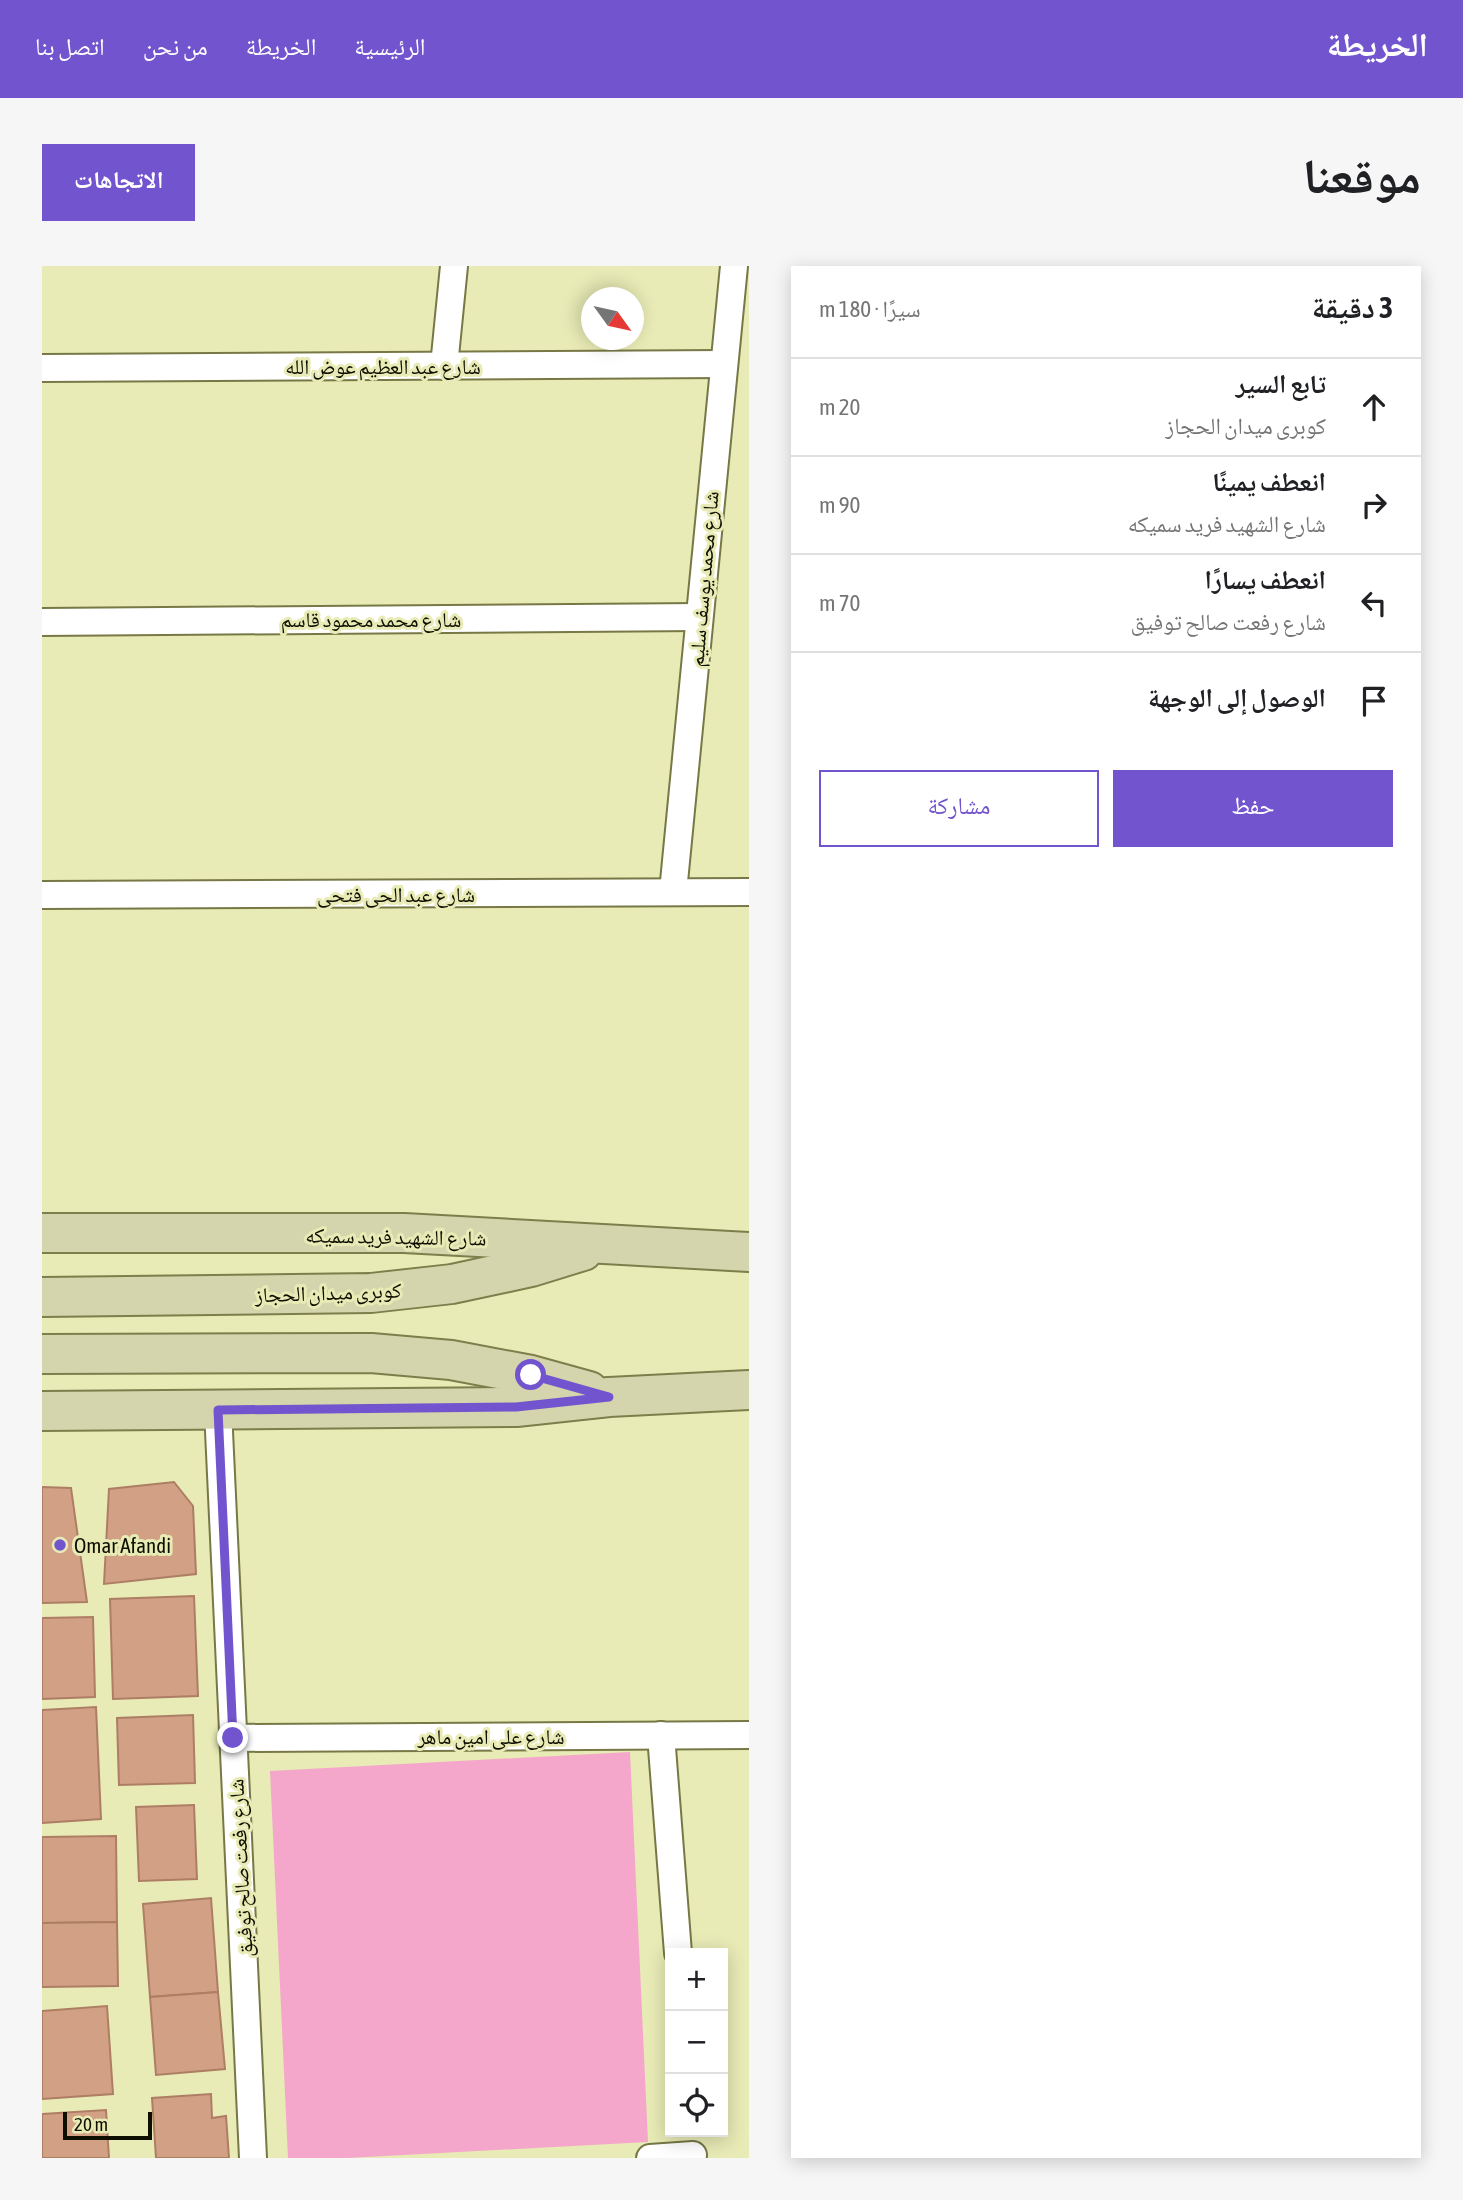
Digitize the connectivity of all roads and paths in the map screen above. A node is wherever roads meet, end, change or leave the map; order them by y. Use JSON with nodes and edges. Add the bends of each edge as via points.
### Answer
{"nodes":[{"id":1,"x":454,"y":266,"type":"edge"},
{"id":2,"x":734,"y":266,"type":"edge"},
{"id":3,"x":724,"y":364,"type":"junction"},
{"id":4,"x":444,"y":366,"type":"junction"},
{"id":5,"x":42,"y":368,"type":"edge"},
{"id":6,"x":699,"y":617,"type":"junction"},
{"id":7,"x":42,"y":622,"type":"edge"},
{"id":8,"x":673,"y":892,"type":"junction"},
{"id":9,"x":749,"y":892,"type":"edge"},
{"id":10,"x":42,"y":895,"type":"edge"},
{"id":11,"x":42,"y":1233,"type":"edge"},
{"id":12,"x":608,"y":1243,"type":"junction"},
{"id":13,"x":749,"y":1252,"type":"edge"},
{"id":14,"x":42,"y":1297,"type":"edge"},
{"id":15,"x":42,"y":1354,"type":"edge"},
{"id":16,"x":749,"y":1390,"type":"edge"},
{"id":17,"x":609,"y":1397,"type":"junction"},
{"id":18,"x":218,"y":1410,"type":"junction"},
{"id":19,"x":42,"y":1411,"type":"edge"},
{"id":20,"x":661,"y":1735,"type":"junction"},
{"id":21,"x":749,"y":1735,"type":"edge"},
{"id":22,"x":233,"y":1738,"type":"junction"},
{"id":23,"x":677,"y":1948,"type":"edge"},
{"id":24,"x":692,"y":2148,"type":"edge"},
{"id":25,"x":253,"y":2158,"type":"edge"},
{"id":26,"x":650,"y":2158,"type":"edge"}],
"edges":[{"from":1,"to":4,"type":"street"},
{"from":2,"to":3,"type":"street","name":"شارع محمد يوسف سليم"},
{"from":3,"to":4,"type":"street","name":"شارع عبد العظيم عوض الله"},
{"from":3,"to":6,"type":"street","name":"شارع محمد يوسف سليم"},
{"from":4,"to":5,"type":"street","name":"شارع عبد العظيم عوض الله"},
{"from":6,"to":7,"type":"street","name":"شارع محمد محمود قاسم"},
{"from":6,"to":8,"type":"street","name":"شارع محمد يوسف سليم"},
{"from":8,"to":9,"type":"street","name":"شارع عبد الحى فتحى"},
{"from":8,"to":10,"type":"street","name":"شارع عبد الحى فتحى"},
{"from":11,"to":12,"type":"main road","name":"شارع الشهيد فريد سميكه","via":[[404,1233]]},
{"from":12,"to":13,"type":"main road","name":"شارع الشهيد فريد سميكه"},
{"from":12,"to":14,"type":"main road","name":"كوبرى ميدان الحجاز","via":[[531,1267],[452,1284],[372,1293]]},
{"from":15,"to":17,"type":"main road","via":[[371,1353],[451,1360],[531,1375]]},
{"from":16,"to":17,"type":"main road"},
{"from":17,"to":18,"type":"main road","via":[[516,1407]]},
{"from":18,"to":19,"type":"main road"},
{"from":18,"to":22,"type":"street","name":"شارع رفعت صالح توفيق"},
{"from":20,"to":21,"type":"street","name":"شارع على امين ماهر"},
{"from":20,"to":22,"type":"street","name":"شارع على امين ماهر"},
{"from":20,"to":23,"type":"street"},
{"from":22,"to":25,"type":"street","name":"شارع رفعت صالح توفيق"},
{"from":24,"to":26,"type":"street"}]}
